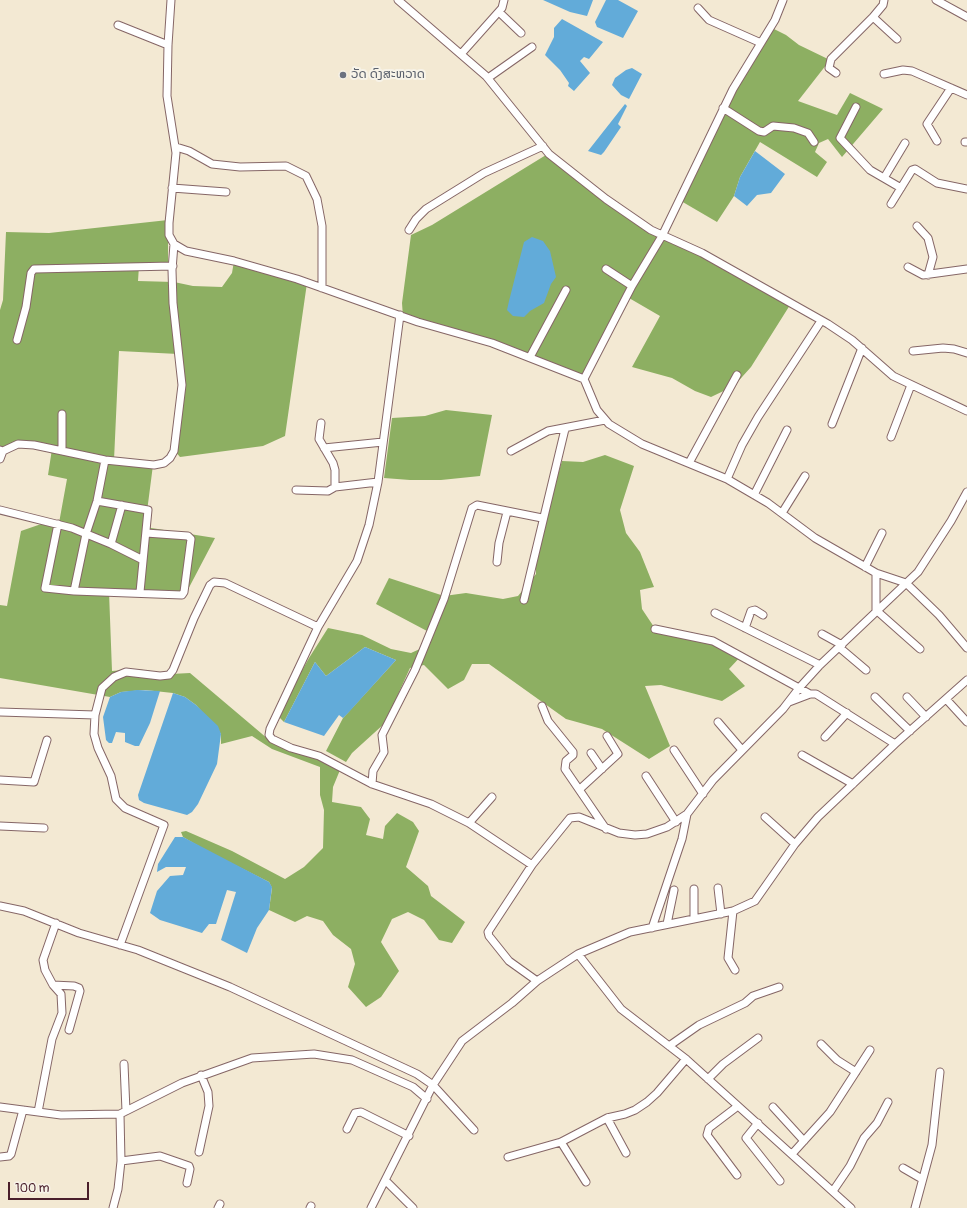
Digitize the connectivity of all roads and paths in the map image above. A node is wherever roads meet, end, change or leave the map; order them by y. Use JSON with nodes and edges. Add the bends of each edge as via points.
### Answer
{"nodes":[{"id":1,"x":172,"y":0,"type":"edge"},
{"id":2,"x":398,"y":0,"type":"edge"},
{"id":3,"x":504,"y":0,"type":"edge"},
{"id":4,"x":783,"y":0,"type":"edge"},
{"id":5,"x":884,"y":0,"type":"edge"},
{"id":6,"x":936,"y":0,"type":"edge"},
{"id":7,"x":698,"y":8,"type":"dead end"},
{"id":8,"x":499,"y":12,"type":"junction"},
{"id":9,"x":967,"y":17,"type":"edge"},
{"id":10,"x":873,"y":18,"type":"junction"},
{"id":11,"x":118,"y":25,"type":"dead end"},
{"id":12,"x":521,"y":34,"type":"dead end"},
{"id":13,"x":897,"y":39,"type":"dead end"},
{"id":14,"x":761,"y":43,"type":"junction"},
{"id":15,"x":168,"y":44,"type":"junction"},
{"id":16,"x":532,"y":48,"type":"dead end"},
{"id":17,"x":461,"y":54,"type":"junction"},
{"id":18,"x":836,"y":74,"type":"dead end"},
{"id":19,"x":884,"y":74,"type":"dead end"},
{"id":20,"x":488,"y":78,"type":"junction"},
{"id":21,"x":951,"y":88,"type":"junction"},
{"id":22,"x":967,"y":95,"type":"edge"},
{"id":23,"x":856,"y":107,"type":"dead end"},
{"id":24,"x":724,"y":108,"type":"junction"},
{"id":25,"x":937,"y":141,"type":"dead end"},
{"id":26,"x":814,"y":142,"type":"dead end"},
{"id":27,"x":905,"y":143,"type":"dead end"},
{"id":28,"x":543,"y":146,"type":"junction"},
{"id":29,"x":176,"y":147,"type":"junction"},
{"id":30,"x":884,"y":178,"type":"junction"},
{"id":31,"x":172,"y":188,"type":"junction"},
{"id":32,"x":901,"y":188,"type":"junction"},
{"id":33,"x":967,"y":189,"type":"edge"},
{"id":34,"x":226,"y":192,"type":"dead end"},
{"id":35,"x":891,"y":204,"type":"dead end"},
{"id":36,"x":917,"y":226,"type":"dead end"},
{"id":37,"x":409,"y":230,"type":"dead end"},
{"id":38,"x":662,"y":236,"type":"junction"},
{"id":39,"x":174,"y":244,"type":"junction"},
{"id":40,"x":173,"y":266,"type":"junction"},
{"id":41,"x":908,"y":267,"type":"dead end"},
{"id":42,"x":606,"y":269,"type":"dead end"},
{"id":43,"x":967,"y":269,"type":"edge"},
{"id":44,"x":928,"y":275,"type":"junction"},
{"id":45,"x":632,"y":286,"type":"junction"},
{"id":46,"x":322,"y":288,"type":"junction"},
{"id":47,"x":566,"y":290,"type":"dead end"},
{"id":48,"x":400,"y":316,"type":"junction"},
{"id":49,"x":821,"y":321,"type":"junction"},
{"id":50,"x":17,"y":340,"type":"dead end"},
{"id":51,"x":862,"y":348,"type":"junction"},
{"id":52,"x":913,"y":351,"type":"dead end"},
{"id":53,"x":967,"y":354,"type":"edge"},
{"id":54,"x":530,"y":356,"type":"junction"},
{"id":55,"x":737,"y":375,"type":"dead end"},
{"id":56,"x":584,"y":380,"type":"junction"},
{"id":57,"x":911,"y":385,"type":"junction"},
{"id":58,"x":967,"y":411,"type":"edge"},
{"id":59,"x":62,"y":414,"type":"dead end"},
{"id":60,"x":605,"y":420,"type":"junction"},
{"id":61,"x":321,"y":422,"type":"dead end"},
{"id":62,"x":832,"y":424,"type":"dead end"},
{"id":63,"x":565,"y":429,"type":"junction"},
{"id":64,"x":787,"y":430,"type":"dead end"},
{"id":65,"x":891,"y":437,"type":"dead end"},
{"id":66,"x":383,"y":442,"type":"junction"},
{"id":67,"x":324,"y":448,"type":"junction"},
{"id":68,"x":1,"y":450,"type":"edge"},
{"id":69,"x":62,"y":451,"type":"junction"},
{"id":70,"x":511,"y":451,"type":"dead end"},
{"id":71,"x":0,"y":459,"type":"edge"},
{"id":72,"x":105,"y":460,"type":"junction"},
{"id":73,"x":688,"y":462,"type":"junction"},
{"id":74,"x":805,"y":476,"type":"dead end"},
{"id":75,"x":727,"y":479,"type":"junction"},
{"id":76,"x":378,"y":482,"type":"junction"},
{"id":77,"x":335,"y":487,"type":"junction"},
{"id":78,"x":296,"y":490,"type":"dead end"},
{"id":79,"x":967,"y":492,"type":"edge"},
{"id":80,"x":754,"y":495,"type":"junction"},
{"id":81,"x":98,"y":501,"type":"junction"},
{"id":82,"x":122,"y":505,"type":"junction"},
{"id":83,"x":0,"y":510,"type":"edge"},
{"id":84,"x":507,"y":512,"type":"junction"},
{"id":85,"x":782,"y":513,"type":"junction"},
{"id":86,"x":542,"y":518,"type":"junction"},
{"id":87,"x":58,"y":524,"type":"junction"},
{"id":88,"x":146,"y":533,"type":"junction"},
{"id":89,"x":882,"y":533,"type":"dead end"},
{"id":90,"x":86,"y":534,"type":"junction"},
{"id":91,"x":112,"y":544,"type":"junction"},
{"id":92,"x":143,"y":560,"type":"junction"},
{"id":93,"x":497,"y":562,"type":"dead end"},
{"id":94,"x":865,"y":567,"type":"junction"},
{"id":95,"x":876,"y":573,"type":"junction"},
{"id":96,"x":906,"y":583,"type":"junction"},
{"id":97,"x":74,"y":591,"type":"junction"},
{"id":98,"x":140,"y":592,"type":"junction"},
{"id":99,"x":524,"y":600,"type":"dead end"},
{"id":100,"x":876,"y":610,"type":"junction"},
{"id":101,"x":715,"y":613,"type":"dead end"},
{"id":102,"x":763,"y":615,"type":"dead end"},
{"id":103,"x":318,"y":627,"type":"junction"},
{"id":104,"x":655,"y":628,"type":"dead end"},
{"id":105,"x":745,"y":628,"type":"junction"},
{"id":106,"x":822,"y":634,"type":"dead end"},
{"id":107,"x":841,"y":646,"type":"junction"},
{"id":108,"x":967,"y":648,"type":"edge"},
{"id":109,"x":920,"y":649,"type":"dead end"},
{"id":110,"x":820,"y":665,"type":"junction"},
{"id":111,"x":866,"y":670,"type":"dead end"},
{"id":112,"x":967,"y":680,"type":"edge"},
{"id":113,"x":800,"y":687,"type":"junction"},
{"id":114,"x":810,"y":694,"type":"junction"},
{"id":115,"x":875,"y":697,"type":"dead end"},
{"id":116,"x":907,"y":697,"type":"dead end"},
{"id":117,"x":946,"y":699,"type":"junction"},
{"id":118,"x":789,"y":702,"type":"junction"},
{"id":119,"x":542,"y":706,"type":"dead end"},
{"id":120,"x":0,"y":712,"type":"edge"},
{"id":121,"x":847,"y":713,"type":"junction"},
{"id":122,"x":95,"y":715,"type":"junction"},
{"id":123,"x":926,"y":717,"type":"junction"},
{"id":124,"x":718,"y":722,"type":"dead end"},
{"id":125,"x":967,"y":722,"type":"edge"},
{"id":126,"x":910,"y":731,"type":"junction"},
{"id":127,"x":607,"y":736,"type":"dead end"},
{"id":128,"x":825,"y":737,"type":"dead end"},
{"id":129,"x":47,"y":740,"type":"dead end"},
{"id":130,"x":895,"y":744,"type":"junction"},
{"id":131,"x":674,"y":750,"type":"dead end"},
{"id":132,"x":742,"y":750,"type":"junction"},
{"id":133,"x":591,"y":753,"type":"dead end"},
{"id":134,"x":802,"y":755,"type":"dead end"},
{"id":135,"x":602,"y":769,"type":"junction"},
{"id":136,"x":646,"y":776,"type":"dead end"},
{"id":137,"x":0,"y":780,"type":"edge"},
{"id":138,"x":372,"y":784,"type":"junction"},
{"id":139,"x":853,"y":784,"type":"junction"},
{"id":140,"x":580,"y":789,"type":"junction"},
{"id":141,"x":703,"y":794,"type":"junction"},
{"id":142,"x":492,"y":797,"type":"dead end"},
{"id":143,"x":688,"y":814,"type":"junction"},
{"id":144,"x":765,"y":817,"type":"dead end"},
{"id":145,"x":676,"y":822,"type":"junction"},
{"id":146,"x":469,"y":823,"type":"junction"},
{"id":147,"x":0,"y":826,"type":"edge"},
{"id":148,"x":44,"y":828,"type":"dead end"},
{"id":149,"x":606,"y":829,"type":"junction"},
{"id":150,"x":795,"y":844,"type":"junction"},
{"id":151,"x":532,"y":865,"type":"junction"},
{"id":152,"x":718,"y":888,"type":"dead end"},
{"id":153,"x":694,"y":889,"type":"dead end"},
{"id":154,"x":674,"y":890,"type":"dead end"},
{"id":155,"x":0,"y":906,"type":"edge"},
{"id":156,"x":733,"y":911,"type":"junction"},
{"id":157,"x":721,"y":914,"type":"junction"},
{"id":158,"x":694,"y":919,"type":"junction"},
{"id":159,"x":56,"y":922,"type":"junction"},
{"id":160,"x":667,"y":924,"type":"junction"},
{"id":161,"x":652,"y":928,"type":"junction"},
{"id":162,"x":120,"y":945,"type":"junction"},
{"id":163,"x":578,"y":954,"type":"junction"},
{"id":164,"x":735,"y":970,"type":"dead end"},
{"id":165,"x":537,"y":981,"type":"junction"},
{"id":166,"x":53,"y":984,"type":"junction"},
{"id":167,"x":780,"y":987,"type":"dead end"},
{"id":168,"x":70,"y":1030,"type":"dead end"},
{"id":169,"x":758,"y":1038,"type":"dead end"},
{"id":170,"x":821,"y":1044,"type":"dead end"},
{"id":171,"x":668,"y":1046,"type":"junction"},
{"id":172,"x":870,"y":1050,"type":"dead end"},
{"id":173,"x":686,"y":1059,"type":"junction"},
{"id":174,"x":124,"y":1064,"type":"dead end"},
{"id":175,"x":856,"y":1072,"type":"junction"},
{"id":176,"x":940,"y":1072,"type":"dead end"},
{"id":177,"x":201,"y":1075,"type":"junction"},
{"id":178,"x":708,"y":1079,"type":"junction"},
{"id":179,"x":433,"y":1085,"type":"junction"},
{"id":180,"x":427,"y":1099,"type":"junction"},
{"id":181,"x":888,"y":1102,"type":"dead end"},
{"id":182,"x":738,"y":1106,"type":"junction"},
{"id":183,"x":0,"y":1107,"type":"edge"},
{"id":184,"x":773,"y":1107,"type":"dead end"},
{"id":185,"x":23,"y":1110,"type":"junction"},
{"id":186,"x":38,"y":1112,"type":"junction"},
{"id":187,"x":123,"y":1113,"type":"junction"},
{"id":188,"x":607,"y":1118,"type":"junction"},
{"id":189,"x":758,"y":1123,"type":"junction"},
{"id":190,"x":347,"y":1129,"type":"dead end"},
{"id":191,"x":474,"y":1130,"type":"dead end"},
{"id":192,"x":409,"y":1136,"type":"junction"},
{"id":193,"x":804,"y":1141,"type":"junction"},
{"id":194,"x":561,"y":1142,"type":"junction"},
{"id":195,"x":199,"y":1152,"type":"dead end"},
{"id":196,"x":626,"y":1153,"type":"dead end"},
{"id":197,"x":792,"y":1154,"type":"junction"},
{"id":198,"x":0,"y":1157,"type":"edge"},
{"id":199,"x":508,"y":1158,"type":"dead end"},
{"id":200,"x":121,"y":1160,"type":"junction"},
{"id":201,"x":903,"y":1168,"type":"dead end"},
{"id":202,"x":737,"y":1175,"type":"dead end"},
{"id":203,"x":922,"y":1179,"type":"junction"},
{"id":204,"x":386,"y":1181,"type":"junction"},
{"id":205,"x":780,"y":1181,"type":"dead end"},
{"id":206,"x":586,"y":1182,"type":"dead end"},
{"id":207,"x":187,"y":1183,"type":"dead end"},
{"id":208,"x":833,"y":1191,"type":"junction"},
{"id":209,"x":113,"y":1208,"type":"edge"},
{"id":210,"x":371,"y":1208,"type":"edge"},
{"id":211,"x":414,"y":1208,"type":"edge"},
{"id":212,"x":851,"y":1208,"type":"edge"},
{"id":213,"x":915,"y":1208,"type":"edge"}],
"edges":[{"from":1,"to":15,"type":"street"},
{"from":2,"to":17,"type":"street"},
{"from":3,"to":8,"type":"street"},
{"from":4,"to":14,"type":"street"},
{"from":5,"to":10,"type":"street"},
{"from":6,"to":9,"type":"street"},
{"from":7,"to":14,"type":"street","via":[[709,20]]},
{"from":8,"to":12,"type":"street"},
{"from":8,"to":17,"type":"street"},
{"from":10,"to":13,"type":"street"},
{"from":10,"to":18,"type":"street","via":[[831,58],[829,68]]},
{"from":11,"to":15,"type":"street"},
{"from":14,"to":24,"type":"street"},
{"from":15,"to":29,"type":"street","via":[[167,96]]},
{"from":16,"to":20,"type":"street"},
{"from":17,"to":20,"type":"street"},
{"from":19,"to":21,"type":"street","via":[[912,71]]},
{"from":20,"to":28,"type":"street"},
{"from":21,"to":22,"type":"street"},
{"from":21,"to":25,"type":"street","via":[[927,124]]},
{"from":23,"to":30,"type":"street","via":[[840,138],[870,170]]},
{"from":24,"to":26,"type":"street","via":[[758,131],[764,132],[773,126],[800,129],[808,133]]},
{"from":24,"to":38,"type":"street"},
{"from":27,"to":30,"type":"street"},
{"from":28,"to":37,"type":"street","via":[[484,173],[426,209]]},
{"from":28,"to":38,"type":"street","via":[[549,154],[606,199]]},
{"from":29,"to":31,"type":"street"},
{"from":29,"to":46,"type":"street","via":[[212,164],[240,167],[286,166],[306,176],[317,199],[322,226]]},
{"from":30,"to":32,"type":"street"},
{"from":31,"to":34,"type":"street"},
{"from":31,"to":39,"type":"street","via":[[169,236]]},
{"from":32,"to":33,"type":"street","via":[[915,169],[937,183]]},
{"from":32,"to":35,"type":"street"},
{"from":36,"to":44,"type":"street","via":[[928,238],[933,257]]},
{"from":38,"to":45,"type":"street"},
{"from":38,"to":49,"type":"street","via":[[702,253]]},
{"from":39,"to":40,"type":"street"},
{"from":39,"to":46,"type":"street","via":[[186,251],[234,261]]},
{"from":40,"to":50,"type":"street","via":[[34,269]]},
{"from":40,"to":72,"type":"street","via":[[173,303],[182,385],[174,451],[164,463],[154,465]]},
{"from":41,"to":44,"type":"street","via":[[920,275]]},
{"from":42,"to":45,"type":"street"},
{"from":43,"to":44,"type":"street"},
{"from":45,"to":56,"type":"street"},
{"from":46,"to":48,"type":"street"},
{"from":47,"to":54,"type":"street"},
{"from":48,"to":54,"type":"street"},
{"from":48,"to":66,"type":"street"},
{"from":49,"to":51,"type":"street"},
{"from":49,"to":75,"type":"street","via":[[758,417]]},
{"from":51,"to":57,"type":"street","via":[[893,376]]},
{"from":51,"to":62,"type":"street"},
{"from":52,"to":53,"type":"street","via":[[943,348]]},
{"from":54,"to":56,"type":"street"},
{"from":55,"to":73,"type":"street"},
{"from":56,"to":60,"type":"street","via":[[597,410]]},
{"from":57,"to":58,"type":"street"},
{"from":57,"to":65,"type":"street"},
{"from":59,"to":69,"type":"street"},
{"from":60,"to":63,"type":"street"},
{"from":60,"to":73,"type":"street","via":[[642,444]]},
{"from":61,"to":67,"type":"street","via":[[319,439]]},
{"from":63,"to":70,"type":"street","via":[[548,431]]},
{"from":63,"to":86,"type":"street"},
{"from":64,"to":80,"type":"street"},
{"from":66,"to":67,"type":"street"},
{"from":66,"to":76,"type":"street"},
{"from":67,"to":77,"type":"street","via":[[335,470]]},
{"from":68,"to":69,"type":"street","via":[[18,444]]},
{"from":68,"to":71,"type":"street"},
{"from":69,"to":72,"type":"street"},
{"from":72,"to":81,"type":"street"},
{"from":73,"to":75,"type":"street"},
{"from":74,"to":85,"type":"street"},
{"from":75,"to":80,"type":"street"},
{"from":76,"to":77,"type":"street"},
{"from":76,"to":103,"type":"street","via":[[369,525],[357,561]]},
{"from":77,"to":78,"type":"street","via":[[317,492]]},
{"from":79,"to":96,"type":"street","via":[[918,572]]},
{"from":80,"to":85,"type":"street"},
{"from":81,"to":82,"type":"street"},
{"from":81,"to":90,"type":"street"},
{"from":82,"to":88,"type":"street","via":[[148,510]]},
{"from":82,"to":91,"type":"street"},
{"from":83,"to":87,"type":"street"},
{"from":84,"to":86,"type":"street"},
{"from":84,"to":93,"type":"street"},
{"from":84,"to":138,"type":"street","via":[[477,506],[472,508],[444,599],[416,670],[382,735],[384,752],[373,771]]},
{"from":85,"to":94,"type":"street","via":[[815,538]]},
{"from":86,"to":99,"type":"street"},
{"from":87,"to":90,"type":"street"},
{"from":87,"to":97,"type":"street","via":[[45,588]]},
{"from":88,"to":92,"type":"street"},
{"from":88,"to":98,"type":"street","via":[[188,536],[192,542],[182,594]]},
{"from":89,"to":94,"type":"street"},
{"from":90,"to":91,"type":"street"},
{"from":90,"to":97,"type":"street"},
{"from":91,"to":92,"type":"street"},
{"from":92,"to":98,"type":"street"},
{"from":94,"to":95,"type":"street"},
{"from":95,"to":96,"type":"street"},
{"from":95,"to":100,"type":"street"},
{"from":96,"to":100,"type":"street"},
{"from":96,"to":108,"type":"street","via":[[939,615]]},
{"from":97,"to":98,"type":"street"},
{"from":100,"to":107,"type":"street"},
{"from":100,"to":109,"type":"street"},
{"from":101,"to":105,"type":"street"},
{"from":102,"to":105,"type":"street","via":[[755,610],[751,611]]},
{"from":103,"to":122,"type":"street","via":[[225,583],[214,582],[210,585],[194,618],[173,670],[164,677],[131,672],[114,677],[102,688]]},
{"from":103,"to":138,"type":"street","via":[[269,736],[291,748],[319,756]]},
{"from":104,"to":113,"type":"street","via":[[713,641]]},
{"from":105,"to":110,"type":"street"},
{"from":106,"to":107,"type":"street"},
{"from":107,"to":110,"type":"street"},
{"from":107,"to":111,"type":"street"},
{"from":110,"to":113,"type":"street"},
{"from":112,"to":117,"type":"street"},
{"from":113,"to":114,"type":"street"},
{"from":113,"to":118,"type":"street"},
{"from":114,"to":118,"type":"street"},
{"from":114,"to":121,"type":"street","via":[[816,694]]},
{"from":115,"to":126,"type":"street"},
{"from":116,"to":123,"type":"street"},
{"from":117,"to":123,"type":"street"},
{"from":117,"to":125,"type":"street"},
{"from":118,"to":132,"type":"street"},
{"from":119,"to":140,"type":"street","via":[[548,721],[573,752],[565,765]]},
{"from":120,"to":122,"type":"street"},
{"from":121,"to":128,"type":"street"},
{"from":121,"to":130,"type":"street"},
{"from":122,"to":162,"type":"street","via":[[94,734],[111,776],[118,802],[125,808],[164,826]]},
{"from":123,"to":126,"type":"street"},
{"from":124,"to":132,"type":"street"},
{"from":126,"to":130,"type":"street"},
{"from":127,"to":135,"type":"street","via":[[618,754]]},
{"from":129,"to":137,"type":"street","via":[[34,782]]},
{"from":130,"to":139,"type":"street"},
{"from":131,"to":141,"type":"street"},
{"from":132,"to":141,"type":"street"},
{"from":133,"to":135,"type":"street"},
{"from":134,"to":139,"type":"street"},
{"from":135,"to":140,"type":"street"},
{"from":136,"to":145,"type":"street"},
{"from":138,"to":146,"type":"street","via":[[431,804]]},
{"from":139,"to":150,"type":"street","via":[[818,817]]},
{"from":140,"to":149,"type":"street"},
{"from":141,"to":143,"type":"street"},
{"from":142,"to":146,"type":"street"},
{"from":143,"to":145,"type":"street"},
{"from":143,"to":161,"type":"street"},
{"from":144,"to":150,"type":"street"},
{"from":145,"to":149,"type":"street","via":[[647,834],[619,834]]},
{"from":146,"to":151,"type":"street"},
{"from":147,"to":148,"type":"street"},
{"from":149,"to":151,"type":"street","via":[[579,817],[570,818]]},
{"from":150,"to":156,"type":"street","via":[[760,897],[755,902]]},
{"from":151,"to":165,"type":"street","via":[[488,934],[509,961]]},
{"from":152,"to":157,"type":"street"},
{"from":153,"to":158,"type":"street"},
{"from":154,"to":160,"type":"street"},
{"from":155,"to":159,"type":"street","via":[[24,910]]},
{"from":156,"to":157,"type":"street"},
{"from":156,"to":164,"type":"street","via":[[728,958]]},
{"from":157,"to":158,"type":"street"},
{"from":158,"to":160,"type":"street"},
{"from":159,"to":162,"type":"street","via":[[79,933]]},
{"from":159,"to":166,"type":"street","via":[[43,960]]},
{"from":160,"to":161,"type":"street"},
{"from":161,"to":163,"type":"street","via":[[630,932]]},
{"from":162,"to":179,"type":"street","via":[[230,987],[416,1074]]},
{"from":163,"to":165,"type":"street"},
{"from":163,"to":171,"type":"street","via":[[621,1009]]},
{"from":165,"to":179,"type":"street","via":[[462,1041]]},
{"from":166,"to":168,"type":"street","via":[[79,988]]},
{"from":166,"to":186,"type":"street","via":[[61,994],[62,1013],[52,1039]]},
{"from":167,"to":171,"type":"street","via":[[753,996],[745,1003],[699,1025]]},
{"from":169,"to":178,"type":"street","via":[[723,1064]]},
{"from":170,"to":175,"type":"street","via":[[837,1060]]},
{"from":171,"to":173,"type":"street"},
{"from":172,"to":175,"type":"street"},
{"from":173,"to":178,"type":"street"},
{"from":173,"to":188,"type":"street","via":[[647,1102],[625,1114]]},
{"from":174,"to":187,"type":"street"},
{"from":175,"to":193,"type":"street","via":[[830,1112]]},
{"from":176,"to":203,"type":"street","via":[[932,1145]]},
{"from":177,"to":180,"type":"street","via":[[252,1058],[314,1054],[352,1060],[413,1087]]},
{"from":177,"to":187,"type":"street"},
{"from":177,"to":195,"type":"street","via":[[208,1092],[209,1106]]},
{"from":178,"to":182,"type":"street"},
{"from":179,"to":180,"type":"street"},
{"from":179,"to":191,"type":"street"},
{"from":180,"to":192,"type":"street"},
{"from":181,"to":208,"type":"street"},
{"from":182,"to":189,"type":"street"},
{"from":182,"to":202,"type":"street","via":[[710,1128],[707,1135]]},
{"from":183,"to":185,"type":"street"},
{"from":184,"to":193,"type":"street"},
{"from":185,"to":186,"type":"street"},
{"from":185,"to":198,"type":"street","via":[[11,1154]]},
{"from":186,"to":187,"type":"street","via":[[61,1115]]},
{"from":187,"to":200,"type":"street"},
{"from":188,"to":194,"type":"street"},
{"from":188,"to":196,"type":"street"},
{"from":189,"to":197,"type":"street"},
{"from":189,"to":205,"type":"street","via":[[746,1138]]},
{"from":190,"to":192,"type":"street","via":[[355,1112],[361,1112]]},
{"from":192,"to":204,"type":"street"},
{"from":193,"to":197,"type":"street"},
{"from":194,"to":199,"type":"street"},
{"from":194,"to":206,"type":"street"},
{"from":197,"to":208,"type":"street"},
{"from":200,"to":207,"type":"street","via":[[160,1156],[188,1166],[190,1169]]},
{"from":200,"to":209,"type":"street"},
{"from":201,"to":203,"type":"street"},
{"from":203,"to":213,"type":"street"},
{"from":204,"to":210,"type":"street"},
{"from":204,"to":211,"type":"street"},
{"from":208,"to":212,"type":"street"}]}
